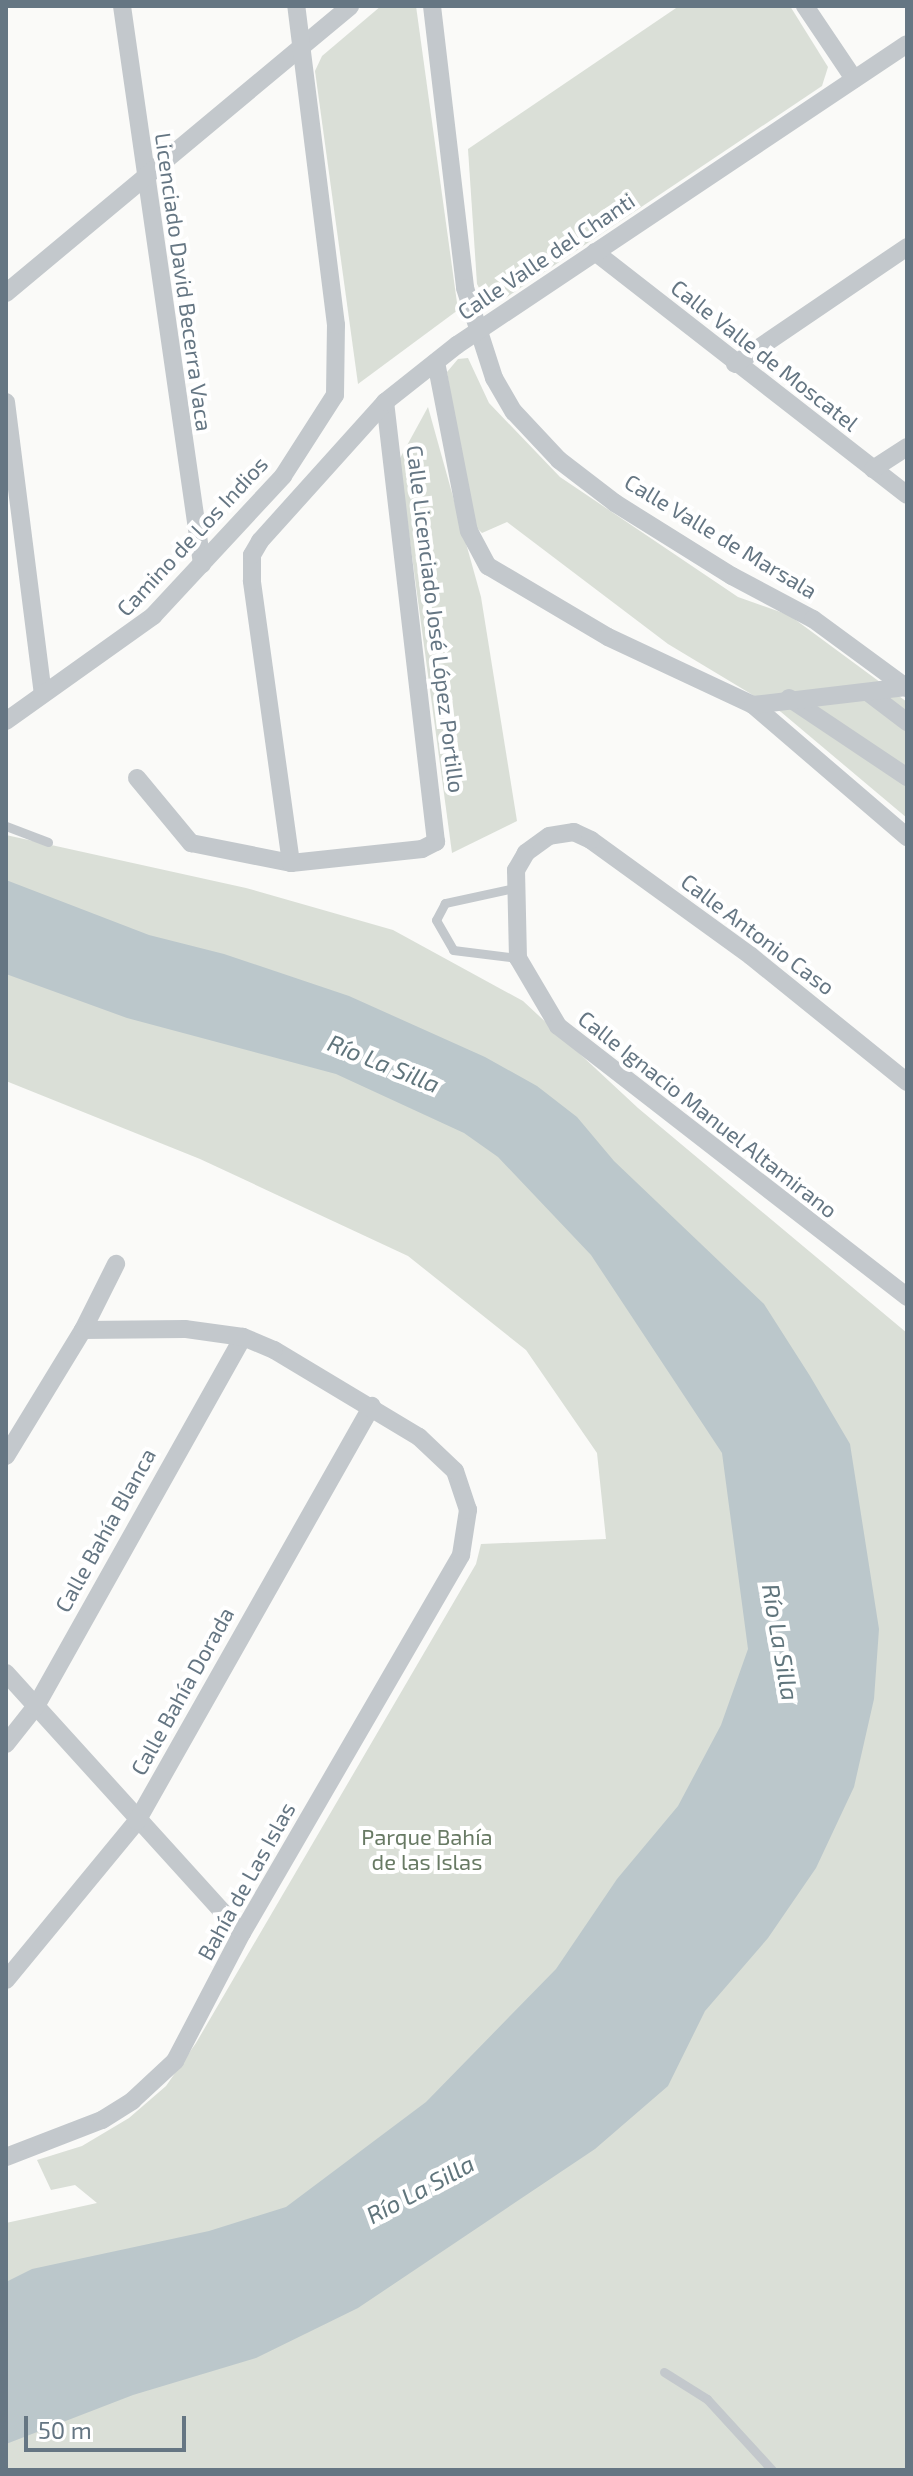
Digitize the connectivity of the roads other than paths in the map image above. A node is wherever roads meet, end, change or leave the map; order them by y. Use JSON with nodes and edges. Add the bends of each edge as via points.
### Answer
{"nodes":[{"id":1,"x":122,"y":6,"type":"edge"},
{"id":2,"x":296,"y":6,"type":"edge"},
{"id":3,"x":350,"y":6,"type":"edge"},
{"id":4,"x":432,"y":6,"type":"edge"},
{"id":5,"x":805,"y":6,"type":"edge"},
{"id":6,"x":907,"y":44,"type":"edge"},
{"id":7,"x":301,"y":47,"type":"junction"},
{"id":8,"x":854,"y":79,"type":"junction"},
{"id":9,"x":145,"y":177,"type":"junction"},
{"id":10,"x":907,"y":247,"type":"edge"},
{"id":11,"x":595,"y":252,"type":"junction"},
{"id":12,"x":6,"y":293,"type":"edge"},
{"id":13,"x":476,"y":331,"type":"junction"},
{"id":14,"x":436,"y":362,"type":"junction"},
{"id":15,"x":735,"y":364,"type":"junction"},
{"id":16,"x":6,"y":402,"type":"edge"},
{"id":17,"x":385,"y":402,"type":"junction"},
{"id":18,"x":907,"y":447,"type":"edge"},
{"id":19,"x":873,"y":469,"type":"junction"},
{"id":20,"x":907,"y":495,"type":"edge"},
{"id":21,"x":202,"y":564,"type":"junction"},
{"id":22,"x":907,"y":687,"type":"edge"},
{"id":23,"x":869,"y":693,"type":"junction"},
{"id":24,"x":43,"y":694,"type":"junction"},
{"id":25,"x":789,"y":698,"type":"junction"},
{"id":26,"x":753,"y":705,"type":"junction"},
{"id":27,"x":6,"y":721,"type":"edge"},
{"id":28,"x":907,"y":722,"type":"edge"},
{"id":29,"x":907,"y":777,"type":"edge"},
{"id":30,"x":137,"y":778,"type":"dead end"},
{"id":31,"x":6,"y":826,"type":"edge"},
{"id":32,"x":574,"y":832,"type":"joint"},
{"id":33,"x":907,"y":837,"type":"edge"},
{"id":34,"x":48,"y":842,"type":"dead end"},
{"id":35,"x":291,"y":863,"type":"junction"},
{"id":36,"x":514,"y":888,"type":"junction"},
{"id":37,"x":518,"y":958,"type":"junction"},
{"id":38,"x":907,"y":1082,"type":"edge"},
{"id":39,"x":116,"y":1264,"type":"dead end"},
{"id":40,"x":907,"y":1297,"type":"edge"},
{"id":41,"x":83,"y":1330,"type":"junction"},
{"id":42,"x":243,"y":1337,"type":"junction"},
{"id":43,"x":372,"y":1406,"type":"junction"},
{"id":44,"x":6,"y":1456,"type":"edge"},
{"id":45,"x":6,"y":1673,"type":"edge"},
{"id":46,"x":36,"y":1706,"type":"junction"},
{"id":47,"x":6,"y":1744,"type":"edge"},
{"id":48,"x":137,"y":1821,"type":"junction"},
{"id":49,"x":242,"y":1933,"type":"junction"},
{"id":50,"x":6,"y":1980,"type":"edge"},
{"id":51,"x":6,"y":2157,"type":"edge"},
{"id":52,"x":664,"y":2372,"type":"dead end"},
{"id":53,"x":772,"y":2470,"type":"edge"}],
"edges":[{"from":1,"to":9,"type":"street","name":"Licenciado David Becerra Vaca"},
{"from":2,"to":7,"type":"street"},
{"from":3,"to":7,"type":"street"},
{"from":4,"to":13,"type":"street","via":[[465,288]]},
{"from":5,"to":8,"type":"street"},
{"from":6,"to":8,"type":"street","name":"Calle Valle del Chanti"},
{"from":7,"to":9,"type":"street"},
{"from":7,"to":21,"type":"street","name":"Camino de Los Indios","via":[[339,379],[327,412],[283,476]]},
{"from":8,"to":11,"type":"street","name":"Calle Valle del Chanti"},
{"from":9,"to":12,"type":"street"},
{"from":9,"to":21,"type":"street","name":"Licenciado David Becerra Vaca"},
{"from":10,"to":15,"type":"street"},
{"from":11,"to":13,"type":"street","name":"Calle Valle del Chanti"},
{"from":11,"to":15,"type":"street","name":"Calle Valle de Moscatel"},
{"from":13,"to":14,"type":"street","name":"Calle Valle del Chanti"},
{"from":13,"to":22,"type":"street","name":"Calle Valle de Marsala","via":[[514,412],[559,460],[681,545],[813,619]]},
{"from":14,"to":17,"type":"street","name":"Calle Valle del Chanti"},
{"from":14,"to":26,"type":"street","via":[[469,531],[488,566],[608,637]]},
{"from":15,"to":19,"type":"street","name":"Calle Valle de Moscatel"},
{"from":16,"to":24,"type":"street"},
{"from":17,"to":35,"type":"street","name":"Calle Valle del Chanti","via":[[252,555]]},
{"from":17,"to":35,"type":"street","name":"Calle Licenciado José López Portillo","via":[[436,842],[422,849]]},
{"from":18,"to":19,"type":"street"},
{"from":19,"to":20,"type":"street","name":"Calle Valle de Moscatel"},
{"from":21,"to":24,"type":"street","name":"Camino de Los Indios","via":[[132,635]]},
{"from":22,"to":23,"type":"street"},
{"from":23,"to":25,"type":"street"},
{"from":23,"to":28,"type":"street"},
{"from":24,"to":27,"type":"street","name":"Camino de Los Indios"},
{"from":25,"to":26,"type":"street"},
{"from":25,"to":29,"type":"street"},
{"from":26,"to":33,"type":"street"},
{"from":30,"to":35,"type":"street","via":[[191,843]]},
{"from":31,"to":34,"type":"lane"},
{"from":32,"to":36,"type":"street","name":"Calle Ignacio Manuel Altamirano","via":[[560,832],[535,844],[516,870]]},
{"from":32,"to":38,"type":"street","name":"Calle Antonio Caso","via":[[751,956]]},
{"from":36,"to":37,"type":"street","name":"Calle Ignacio Manuel Altamirano"},
{"from":36,"to":37,"type":"lane","via":[[445,903],[436,920],[453,950]]},
{"from":37,"to":40,"type":"street","name":"Calle Ignacio Manuel Altamirano","via":[[542,1006],[568,1035]]},
{"from":39,"to":41,"type":"street"},
{"from":41,"to":42,"type":"street","via":[[140,1327]]},
{"from":41,"to":44,"type":"street"},
{"from":42,"to":43,"type":"street"},
{"from":42,"to":46,"type":"street","name":"Calle Bahía Blanca"},
{"from":43,"to":48,"type":"street","name":"Calle Bahía Dorada"},
{"from":43,"to":49,"type":"street","name":"Bahía de Las Islas","via":[[419,1437],[455,1471],[468,1510],[461,1555]]},
{"from":45,"to":46,"type":"street"},
{"from":46,"to":47,"type":"street","name":"Calle Bahía Blanca"},
{"from":46,"to":48,"type":"street"},
{"from":48,"to":49,"type":"street"},
{"from":48,"to":50,"type":"street","name":"Calle Bahía Dorada"},
{"from":49,"to":51,"type":"street","name":"Bahía de Las Islas","via":[[175,2061],[143,2091],[83,2131]]},
{"from":52,"to":53,"type":"lane","via":[[707,2399]]}]}
